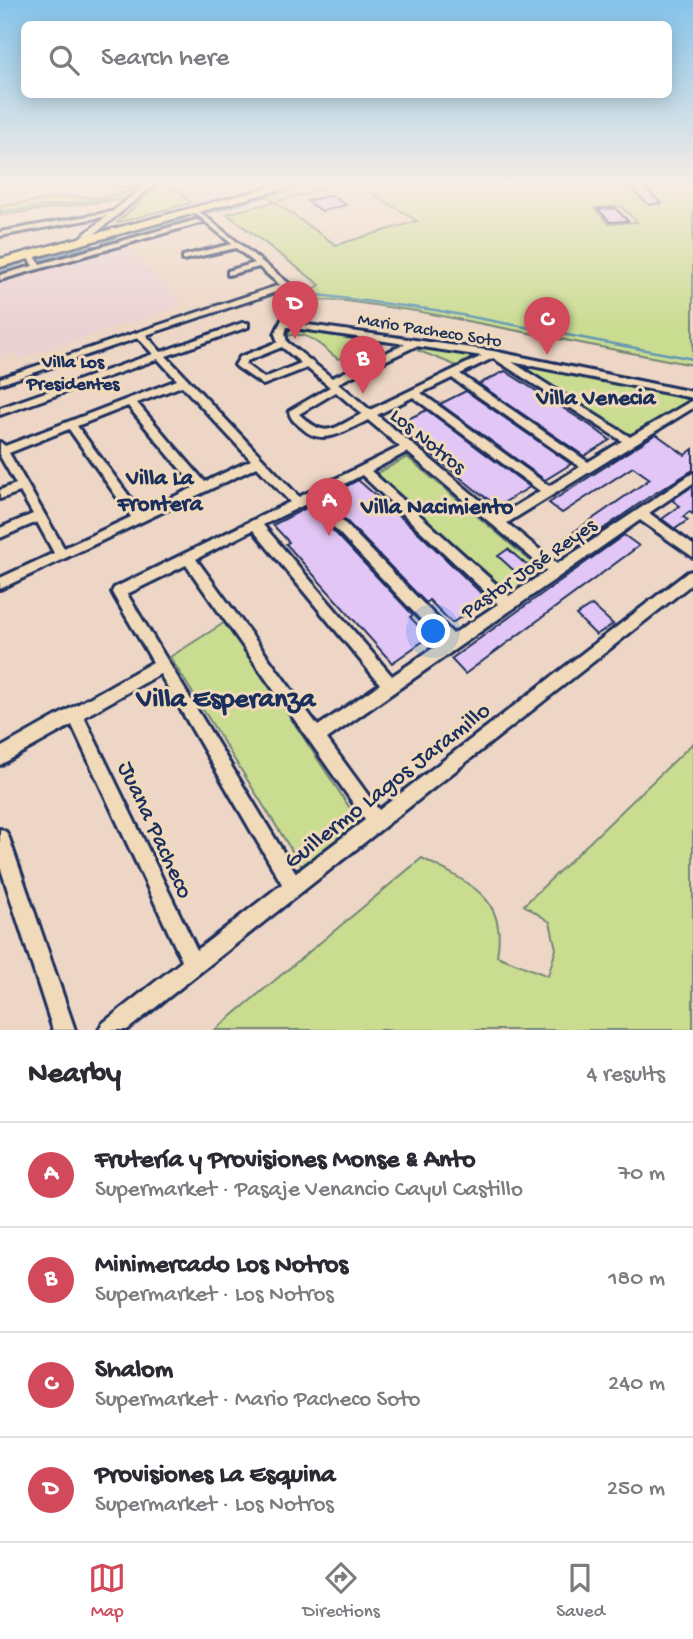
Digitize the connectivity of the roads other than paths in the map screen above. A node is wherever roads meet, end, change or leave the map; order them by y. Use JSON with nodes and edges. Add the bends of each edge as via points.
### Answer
{"nodes":[{"id":1,"x":92,"y":232,"type":"edge"},
{"id":2,"x":115,"y":232,"type":"joint"},
{"id":3,"x":154,"y":232,"type":"edge"},
{"id":4,"x":220,"y":232,"type":"edge"},
{"id":5,"x":94,"y":237,"type":"junction"},
{"id":6,"x":81,"y":241,"type":"junction"},
{"id":7,"x":127,"y":242,"type":"junction"},
{"id":8,"x":237,"y":245,"type":"junction"},
{"id":9,"x":102,"y":249,"type":"junction"},
{"id":10,"x":30,"y":255,"type":"junction"},
{"id":11,"x":186,"y":258,"type":"dead end"},
{"id":12,"x":0,"y":263,"type":"edge"},
{"id":13,"x":260,"y":264,"type":"junction"},
{"id":14,"x":38,"y":267,"type":"junction"},
{"id":15,"x":231,"y":273,"type":"dead end"},
{"id":16,"x":0,"y":278,"type":"edge"},
{"id":17,"x":285,"y":286,"type":"junction"},
{"id":18,"x":294,"y":294,"type":"junction"},
{"id":19,"x":284,"y":324,"type":"junction"},
{"id":20,"x":244,"y":325,"type":"dead end"},
{"id":21,"x":296,"y":325,"type":"junction"},
{"id":22,"x":140,"y":335,"type":"junction"},
{"id":23,"x":415,"y":342,"type":"junction"},
{"id":24,"x":283,"y":343,"type":"junction"},
{"id":25,"x":493,"y":354,"type":"junction"},
{"id":26,"x":159,"y":356,"type":"junction"},
{"id":27,"x":308,"y":364,"type":"junction"},
{"id":28,"x":453,"y":374,"type":"junction"},
{"id":29,"x":0,"y":381,"type":"edge"},
{"id":30,"x":181,"y":382,"type":"junction"},
{"id":31,"x":333,"y":386,"type":"junction"},
{"id":32,"x":414,"y":393,"type":"junction"},
{"id":33,"x":693,"y":395,"type":"edge"},
{"id":34,"x":130,"y":402,"type":"junction"},
{"id":35,"x":693,"y":403,"type":"edge"},
{"id":36,"x":0,"y":412,"type":"edge"},
{"id":37,"x":369,"y":415,"type":"junction"},
{"id":38,"x":71,"y":425,"type":"junction"},
{"id":39,"x":631,"y":442,"type":"junction"},
{"id":40,"x":409,"y":447,"type":"junction"},
{"id":41,"x":1,"y":450,"type":"edge"},
{"id":42,"x":258,"y":462,"type":"junction"},
{"id":43,"x":589,"y":468,"type":"junction"},
{"id":44,"x":363,"y":470,"type":"junction"},
{"id":45,"x":693,"y":477,"type":"edge"},
{"id":46,"x":23,"y":486,"type":"junction"},
{"id":47,"x":202,"y":488,"type":"junction"},
{"id":48,"x":549,"y":492,"type":"junction"},
{"id":49,"x":0,"y":495,"type":"edge"},
{"id":50,"x":311,"y":496,"type":"junction"},
{"id":51,"x":298,"y":503,"type":"junction"},
{"id":52,"x":641,"y":514,"type":"junction"},
{"id":53,"x":40,"y":516,"type":"junction"},
{"id":54,"x":139,"y":519,"type":"junction"},
{"id":55,"x":499,"y":523,"type":"junction"},
{"id":56,"x":255,"y":524,"type":"junction"},
{"id":57,"x":0,"y":533,"type":"edge"},
{"id":58,"x":693,"y":552,"type":"edge"},
{"id":59,"x":62,"y":555,"type":"junction"},
{"id":60,"x":188,"y":558,"type":"junction"},
{"id":61,"x":558,"y":572,"type":"junction"},
{"id":62,"x":693,"y":576,"type":"edge"},
{"id":63,"x":0,"y":584,"type":"edge"},
{"id":64,"x":509,"y":605,"type":"junction"},
{"id":65,"x":453,"y":644,"type":"junction"},
{"id":66,"x":162,"y":665,"type":"junction"},
{"id":67,"x":391,"y":686,"type":"junction"},
{"id":68,"x":75,"y":715,"type":"junction"},
{"id":69,"x":316,"y":737,"type":"junction"},
{"id":70,"x":0,"y":757,"type":"edge"},
{"id":71,"x":377,"y":822,"type":"junction"},
{"id":72,"x":0,"y":838,"type":"edge"},
{"id":73,"x":294,"y":887,"type":"junction"},
{"id":74,"x":194,"y":964,"type":"junction"},
{"id":75,"x":64,"y":1030,"type":"edge"},
{"id":76,"x":110,"y":1030,"type":"edge"}],
"edges":[{"from":1,"to":6,"type":"street"},
{"from":2,"to":5,"type":"highway"},
{"from":2,"to":7,"type":"street"},
{"from":3,"to":7,"type":"street"},
{"from":4,"to":8,"type":"street"},
{"from":5,"to":6,"type":"highway"},
{"from":5,"to":9,"type":"street"},
{"from":6,"to":10,"type":"highway"},
{"from":7,"to":9,"type":"street"},
{"from":8,"to":11,"type":"street"},
{"from":8,"to":13,"type":"street"},
{"from":9,"to":14,"type":"street"},
{"from":10,"to":12,"type":"highway"},
{"from":10,"to":14,"type":"street"},
{"from":13,"to":15,"type":"street"},
{"from":13,"to":17,"type":"street"},
{"from":14,"to":16,"type":"street"},
{"from":17,"to":18,"type":"street"},
{"from":17,"to":22,"type":"street"},
{"from":18,"to":19,"type":"street","via":[[296,300]]},
{"from":18,"to":21,"type":"street","via":[[306,304]]},
{"from":19,"to":21,"type":"street","name":"Mario Pacheco Soto"},
{"from":19,"to":24,"type":"street","via":[[279,337]]},
{"from":20,"to":26,"type":"street"},
{"from":21,"to":23,"type":"street","name":"Mario Pacheco Soto"},
{"from":22,"to":26,"type":"street"},
{"from":22,"to":29,"type":"street"},
{"from":23,"to":25,"type":"street","name":"Mario Pacheco Soto"},
{"from":23,"to":31,"type":"street"},
{"from":24,"to":27,"type":"street","name":"Los Notros"},
{"from":24,"to":27,"type":"street","via":[[243,359],[240,365],[266,382]]},
{"from":25,"to":28,"type":"street"},
{"from":25,"to":33,"type":"street","name":"Mario Pacheco Soto"},
{"from":25,"to":39,"type":"street"},
{"from":26,"to":30,"type":"street"},
{"from":26,"to":36,"type":"street"},
{"from":27,"to":31,"type":"street","name":"Los Notros"},
{"from":28,"to":32,"type":"street"},
{"from":28,"to":43,"type":"street"},
{"from":30,"to":34,"type":"street"},
{"from":30,"to":42,"type":"street"},
{"from":31,"to":37,"type":"street","name":"Los Notros"},
{"from":31,"to":37,"type":"street","via":[[297,407],[294,415],[312,432],[321,435]]},
{"from":32,"to":37,"type":"street"},
{"from":32,"to":48,"type":"street"},
{"from":34,"to":38,"type":"street"},
{"from":34,"to":47,"type":"street"},
{"from":35,"to":39,"type":"street"},
{"from":37,"to":40,"type":"street","name":"Los Notros"},
{"from":38,"to":41,"type":"street"},
{"from":38,"to":54,"type":"street"},
{"from":39,"to":43,"type":"street"},
{"from":40,"to":44,"type":"street"},
{"from":40,"to":55,"type":"street","name":"Los Notros"},
{"from":41,"to":46,"type":"street"},
{"from":42,"to":47,"type":"street"},
{"from":42,"to":51,"type":"street"},
{"from":43,"to":48,"type":"street"},
{"from":44,"to":50,"type":"street"},
{"from":44,"to":64,"type":"street"},
{"from":45,"to":52,"type":"street","name":"Pastor José Reyes"},
{"from":46,"to":49,"type":"street"},
{"from":46,"to":53,"type":"street"},
{"from":47,"to":54,"type":"street"},
{"from":48,"to":55,"type":"street"},
{"from":50,"to":51,"type":"street"},
{"from":50,"to":65,"type":"street"},
{"from":51,"to":56,"type":"street"},
{"from":52,"to":58,"type":"street"},
{"from":52,"to":61,"type":"street","name":"Pastor José Reyes"},
{"from":53,"to":57,"type":"street"},
{"from":53,"to":59,"type":"street"},
{"from":54,"to":59,"type":"street"},
{"from":55,"to":61,"type":"street","name":"Los Notros"},
{"from":56,"to":60,"type":"street"},
{"from":56,"to":67,"type":"street"},
{"from":59,"to":63,"type":"street"},
{"from":60,"to":66,"type":"street","via":[[119,592]]},
{"from":60,"to":69,"type":"street"},
{"from":61,"to":64,"type":"street","name":"Pastor José Reyes"},
{"from":62,"to":71,"type":"street","name":"Guillermo Lagos Jaramillo"},
{"from":64,"to":65,"type":"street","name":"Pastor José Reyes"},
{"from":65,"to":67,"type":"street","name":"Pastor José Reyes"},
{"from":66,"to":68,"type":"street"},
{"from":66,"to":73,"type":"street"},
{"from":67,"to":69,"type":"street","name":"Pastor José Reyes"},
{"from":68,"to":70,"type":"street"},
{"from":68,"to":74,"type":"street","name":"Juana Pacheco"},
{"from":69,"to":71,"type":"street"},
{"from":71,"to":73,"type":"street","name":"Guillermo Lagos Jaramillo"},
{"from":72,"to":75,"type":"street"},
{"from":73,"to":74,"type":"street","name":"Guillermo Lagos Jaramillo"},
{"from":74,"to":76,"type":"street","name":"Guillermo Lagos Jaramillo"}]}
